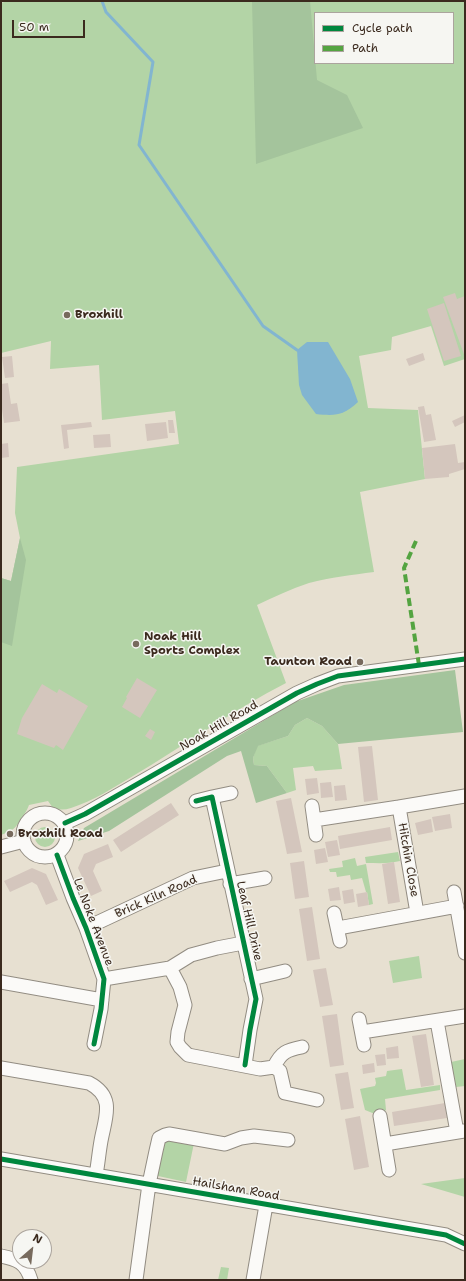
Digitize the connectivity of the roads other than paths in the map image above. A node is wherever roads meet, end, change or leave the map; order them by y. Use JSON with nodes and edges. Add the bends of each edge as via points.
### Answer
{"nodes":[{"id":1,"x":465,"y":659,"type":"edge"},
{"id":2,"x":231,"y":793,"type":"dead end"},
{"id":3,"x":465,"y":796,"type":"edge"},
{"id":4,"x":212,"y":797,"type":"junction"},
{"id":5,"x":196,"y":801,"type":"dead end"},
{"id":6,"x":312,"y":806,"type":"dead end"},
{"id":7,"x":399,"y":807,"type":"junction"},
{"id":8,"x":314,"y":820,"type":"junction"},
{"id":9,"x":65,"y":824,"type":"junction"},
{"id":10,"x":316,"y":835,"type":"dead end"},
{"id":11,"x":24,"y":842,"type":"junction"},
{"id":12,"x":1,"y":847,"type":"edge"},
{"id":13,"x":57,"y":855,"type":"junction"},
{"id":14,"x":227,"y":870,"type":"junction"},
{"id":15,"x":265,"y":878,"type":"dead end"},
{"id":16,"x":230,"y":884,"type":"junction"},
{"id":17,"x":454,"y":892,"type":"dead end"},
{"id":18,"x":457,"y":906,"type":"junction"},
{"id":19,"x":334,"y":913,"type":"dead end"},
{"id":20,"x":417,"y":913,"type":"junction"},
{"id":21,"x":86,"y":928,"type":"junction"},
{"id":22,"x":338,"y":928,"type":"junction"},
{"id":23,"x":340,"y":941,"type":"dead end"},
{"id":24,"x":244,"y":943,"type":"junction"},
{"id":25,"x":465,"y":953,"type":"edge"},
{"id":26,"x":170,"y":968,"type":"junction"},
{"id":27,"x":285,"y":971,"type":"dead end"},
{"id":28,"x":104,"y":979,"type":"junction"},
{"id":29,"x":251,"y":979,"type":"junction"},
{"id":30,"x":1,"y":982,"type":"edge"},
{"id":31,"x":102,"y":1000,"type":"junction"},
{"id":32,"x":465,"y":1016,"type":"edge"},
{"id":33,"x":437,"y":1021,"type":"junction"},
{"id":34,"x":362,"y":1032,"type":"dead end"},
{"id":35,"x":94,"y":1044,"type":"dead end"},
{"id":36,"x":302,"y":1047,"type":"dead end"},
{"id":37,"x":245,"y":1065,"type":"junction"},
{"id":38,"x":274,"y":1067,"type":"junction"},
{"id":39,"x":1,"y":1068,"type":"edge"},
{"id":40,"x":317,"y":1100,"type":"dead end"},
{"id":41,"x":380,"y":1116,"type":"dead end"},
{"id":42,"x":461,"y":1131,"type":"edge"},
{"id":43,"x":288,"y":1140,"type":"dead end"},
{"id":44,"x":385,"y":1144,"type":"junction"},
{"id":45,"x":1,"y":1159,"type":"edge"},
{"id":46,"x":389,"y":1170,"type":"dead end"},
{"id":47,"x":96,"y":1175,"type":"junction"},
{"id":48,"x":149,"y":1184,"type":"junction"},
{"id":49,"x":266,"y":1205,"type":"junction"},
{"id":50,"x":465,"y":1244,"type":"edge"},
{"id":51,"x":1,"y":1256,"type":"edge"},
{"id":52,"x":31,"y":1280,"type":"edge"},
{"id":53,"x":136,"y":1280,"type":"edge"},
{"id":54,"x":253,"y":1280,"type":"edge"}],
"edges":[{"from":1,"to":9,"type":"street","name":"Noak Hill Road","via":[[338,676],[317,684]]},
{"from":2,"to":4,"type":"street"},
{"from":3,"to":7,"type":"street"},
{"from":4,"to":5,"type":"street"},
{"from":4,"to":14,"type":"street","name":"Leaf Hill Drive"},
{"from":6,"to":8,"type":"street"},
{"from":7,"to":8,"type":"street"},
{"from":7,"to":20,"type":"street","name":"Hitchin Close"},
{"from":8,"to":10,"type":"street"},
{"from":9,"to":11,"type":"street","via":[[62,819],[48,812],[34,815],[24,828]]},
{"from":9,"to":13,"type":"street","via":[[68,837],[66,845]]},
{"from":11,"to":12,"type":"street"},
{"from":11,"to":13,"type":"street","via":[[30,851],[40,856]]},
{"from":13,"to":21,"type":"street","name":"Le Noke Avenue"},
{"from":14,"to":16,"type":"street","name":"Leaf Hill Drive"},
{"from":14,"to":21,"type":"street","name":"Brick Kiln Road","via":[[194,878]]},
{"from":15,"to":16,"type":"street","name":"Leaf Hill Drive"},
{"from":16,"to":24,"type":"street","name":"Leaf Hill Drive"},
{"from":17,"to":18,"type":"street"},
{"from":18,"to":20,"type":"street","name":"Hitchin Close"},
{"from":18,"to":25,"type":"street"},
{"from":19,"to":22,"type":"street"},
{"from":20,"to":22,"type":"street","name":"Hitchin Close"},
{"from":21,"to":28,"type":"street","name":"Le Noke Avenue"},
{"from":22,"to":23,"type":"street"},
{"from":24,"to":26,"type":"street","via":[[191,955]]},
{"from":24,"to":29,"type":"street","name":"Leaf Hill Drive"},
{"from":26,"to":28,"type":"street"},
{"from":26,"to":37,"type":"street","via":[[180,987],[185,1005],[178,1032],[180,1047],[188,1055]]},
{"from":27,"to":29,"type":"street","name":"Leaf Hill Drive"},
{"from":28,"to":31,"type":"street","name":"Le Noke Avenue"},
{"from":29,"to":37,"type":"street","name":"Leaf Hill Drive","via":[[256,999]]},
{"from":30,"to":31,"type":"street"},
{"from":31,"to":35,"type":"street","name":"Le Noke Avenue"},
{"from":32,"to":33,"type":"street"},
{"from":33,"to":34,"type":"street"},
{"from":33,"to":42,"type":"street"},
{"from":36,"to":38,"type":"street","via":[[287,1050]]},
{"from":37,"to":38,"type":"street","via":[[260,1069]]},
{"from":38,"to":40,"type":"street","via":[[280,1071],[285,1093]]},
{"from":39,"to":47,"type":"street","via":[[96,1086],[106,1100],[107,1113]]},
{"from":41,"to":44,"type":"street"},
{"from":42,"to":44,"type":"street"},
{"from":43,"to":48,"type":"street","via":[[254,1136],[225,1144],[165,1134],[158,1141]]},
{"from":44,"to":46,"type":"street"},
{"from":45,"to":47,"type":"street","name":"Hailsham Road"},
{"from":47,"to":48,"type":"street","name":"Hailsham Road"},
{"from":48,"to":49,"type":"street","name":"Hailsham Road"},
{"from":48,"to":53,"type":"street"},
{"from":49,"to":50,"type":"street","name":"Hailsham Road","via":[[446,1235]]},
{"from":49,"to":54,"type":"street"},
{"from":51,"to":52,"type":"street","via":[[18,1260],[25,1266]]}]}
